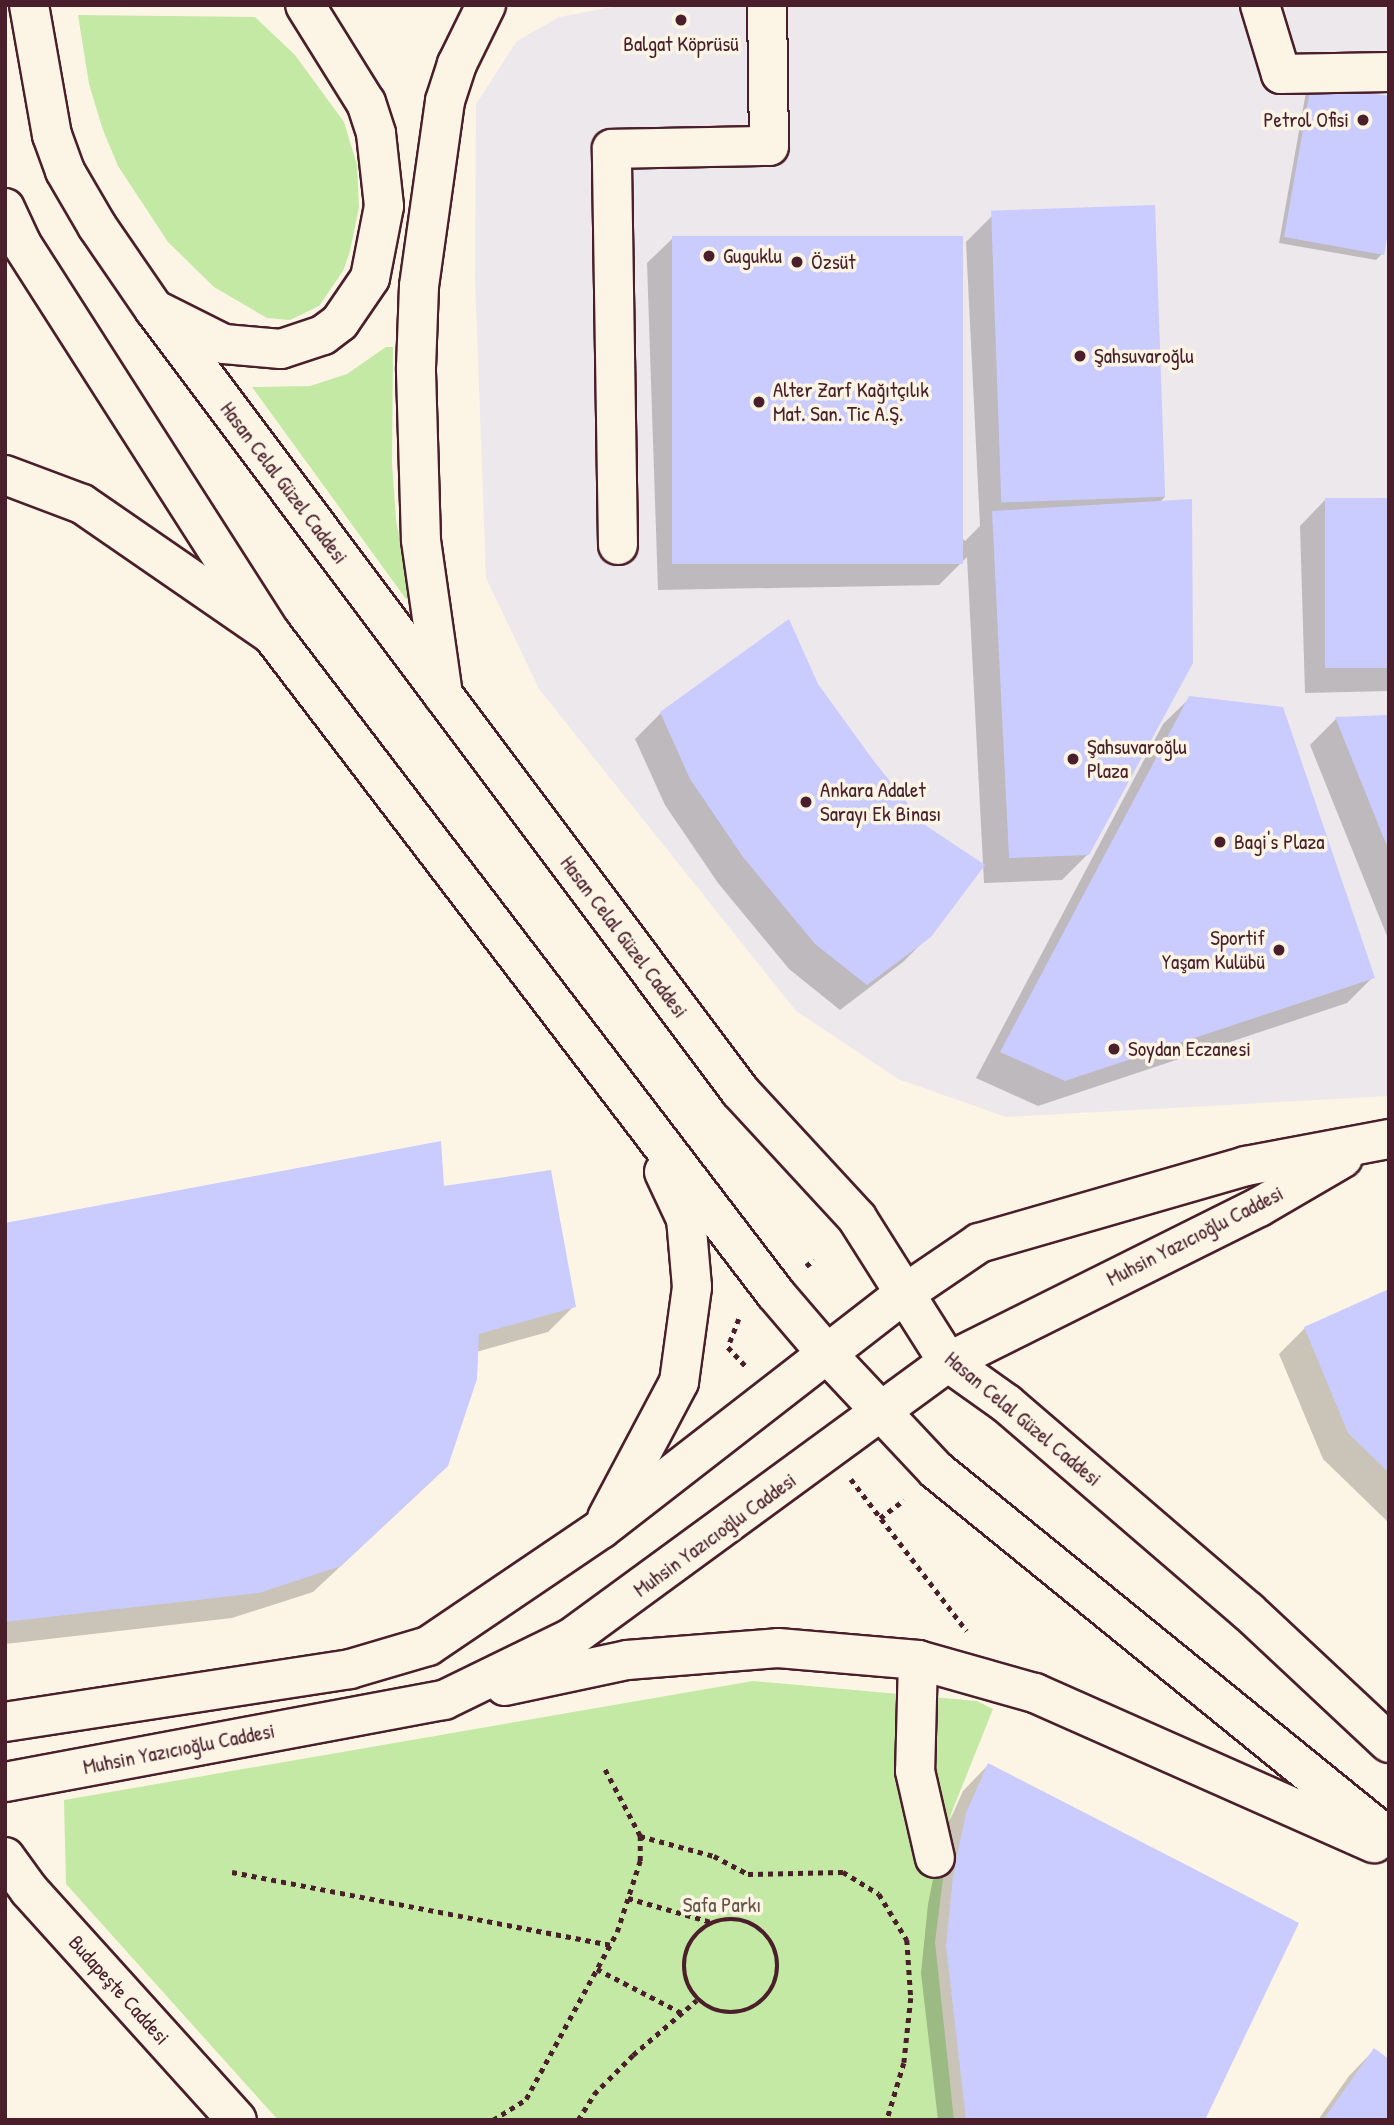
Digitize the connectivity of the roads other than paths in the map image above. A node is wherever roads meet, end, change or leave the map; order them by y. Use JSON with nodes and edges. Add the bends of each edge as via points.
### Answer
{"nodes":[{"id":1,"x":29,"y":5,"type":"edge"},
{"id":2,"x":305,"y":5,"type":"edge"},
{"id":3,"x":486,"y":5,"type":"edge"},
{"id":4,"x":767,"y":5,"type":"edge"},
{"id":5,"x":1260,"y":5,"type":"edge"},
{"id":6,"x":1389,"y":72,"type":"edge"},
{"id":7,"x":5,"y":208,"type":"edge"},
{"id":8,"x":154,"y":310,"type":"junction"},
{"id":9,"x":5,"y":475,"type":"edge"},
{"id":10,"x":618,"y":545,"type":"dead end"},
{"id":11,"x":272,"y":635,"type":"junction"},
{"id":12,"x":443,"y":695,"type":"junction"},
{"id":13,"x":633,"y":1106,"type":"junction"},
{"id":14,"x":1379,"y":1141,"type":"edge"},
{"id":15,"x":904,"y":1294,"type":"junction"},
{"id":16,"x":829,"y":1356,"type":"junction"},
{"id":17,"x":948,"y":1362,"type":"junction"},
{"id":18,"x":883,"y":1415,"type":"junction"},
{"id":19,"x":601,"y":1529,"type":"junction"},
{"id":20,"x":918,"y":1660,"type":"junction"},
{"id":21,"x":444,"y":1700,"type":"junction"},
{"id":22,"x":5,"y":1722,"type":"edge"},
{"id":23,"x":1389,"y":1743,"type":"edge"},
{"id":24,"x":5,"y":1782,"type":"edge"},
{"id":25,"x":1389,"y":1838,"type":"edge"},
{"id":26,"x":1389,"y":1849,"type":"edge"},
{"id":27,"x":5,"y":1857,"type":"edge"},
{"id":28,"x":935,"y":1858,"type":"dead end"},
{"id":29,"x":237,"y":2120,"type":"edge"}],
"edges":[{"from":1,"to":8,"type":"main road","name":"Hasan Celal Güzel Caddesi","via":[[43,95],[65,170]]},
{"from":2,"to":8,"type":"main road","via":[[366,103],[376,133],[384,206],[370,278],[340,321],[323,335],[281,349],[224,344]]},
{"from":3,"to":12,"type":"main road","via":[[445,101],[419,286],[415,368],[421,540]]},
{"from":4,"to":10,"type":"main road","via":[[769,146],[612,149]]},
{"from":5,"to":6,"type":"main road","via":[[1281,74]]},
{"from":7,"to":11,"type":"main road","via":[[21,243]]},
{"from":8,"to":12,"type":"main road","name":"Hasan Celal Güzel Caddesi"},
{"from":9,"to":11,"type":"main road","via":[[82,504]]},
{"from":11,"to":13,"type":"main road"},
{"from":12,"to":15,"type":"main road","name":"Hasan Celal Güzel Caddesi","via":[[740,1091],[857,1217]]},
{"from":13,"to":16,"type":"main road"},
{"from":13,"to":19,"type":"main road","via":[[686,1219],[692,1287],[679,1382]]},
{"from":14,"to":15,"type":"main road","name":"Muhsin Yazıcıoğlu Caddesi","via":[[1246,1167],[979,1243]]},
{"from":14,"to":17,"type":"main road","name":"Muhsin Yazıcıoğlu Caddesi","via":[[1259,1207]]},
{"from":15,"to":16,"type":"main road","name":"Muhsin Yazıcıoğlu Caddesi"},
{"from":15,"to":17,"type":"main road","name":"Hasan Celal Güzel Caddesi"},
{"from":16,"to":18,"type":"main road"},
{"from":16,"to":19,"type":"main road","name":"Muhsin Yazıcıoğlu Caddesi"},
{"from":17,"to":18,"type":"main road","name":"Muhsin Yazıcıoğlu Caddesi"},
{"from":17,"to":23,"type":"main road","name":"Hasan Celal Güzel Caddesi","via":[[1007,1404],[1248,1611]]},
{"from":18,"to":21,"type":"main road","name":"Muhsin Yazıcıoğlu Caddesi","via":[[571,1638]]},
{"from":18,"to":25,"type":"main road","via":[[936,1470]]},
{"from":19,"to":22,"type":"main road","name":"Muhsin Yazıcıoğlu Caddesi","via":[[428,1646],[349,1669]]},
{"from":20,"to":21,"type":"main road","via":[[778,1648],[627,1660]]},
{"from":20,"to":26,"type":"main road","via":[[1035,1693]]},
{"from":20,"to":28,"type":"main road","via":[[915,1771]]},
{"from":21,"to":24,"type":"main road","name":"Muhsin Yazıcıoğlu Caddesi"},
{"from":27,"to":29,"type":"main road","name":"Budapeşte Caddesi","via":[[29,1890]]}]}
